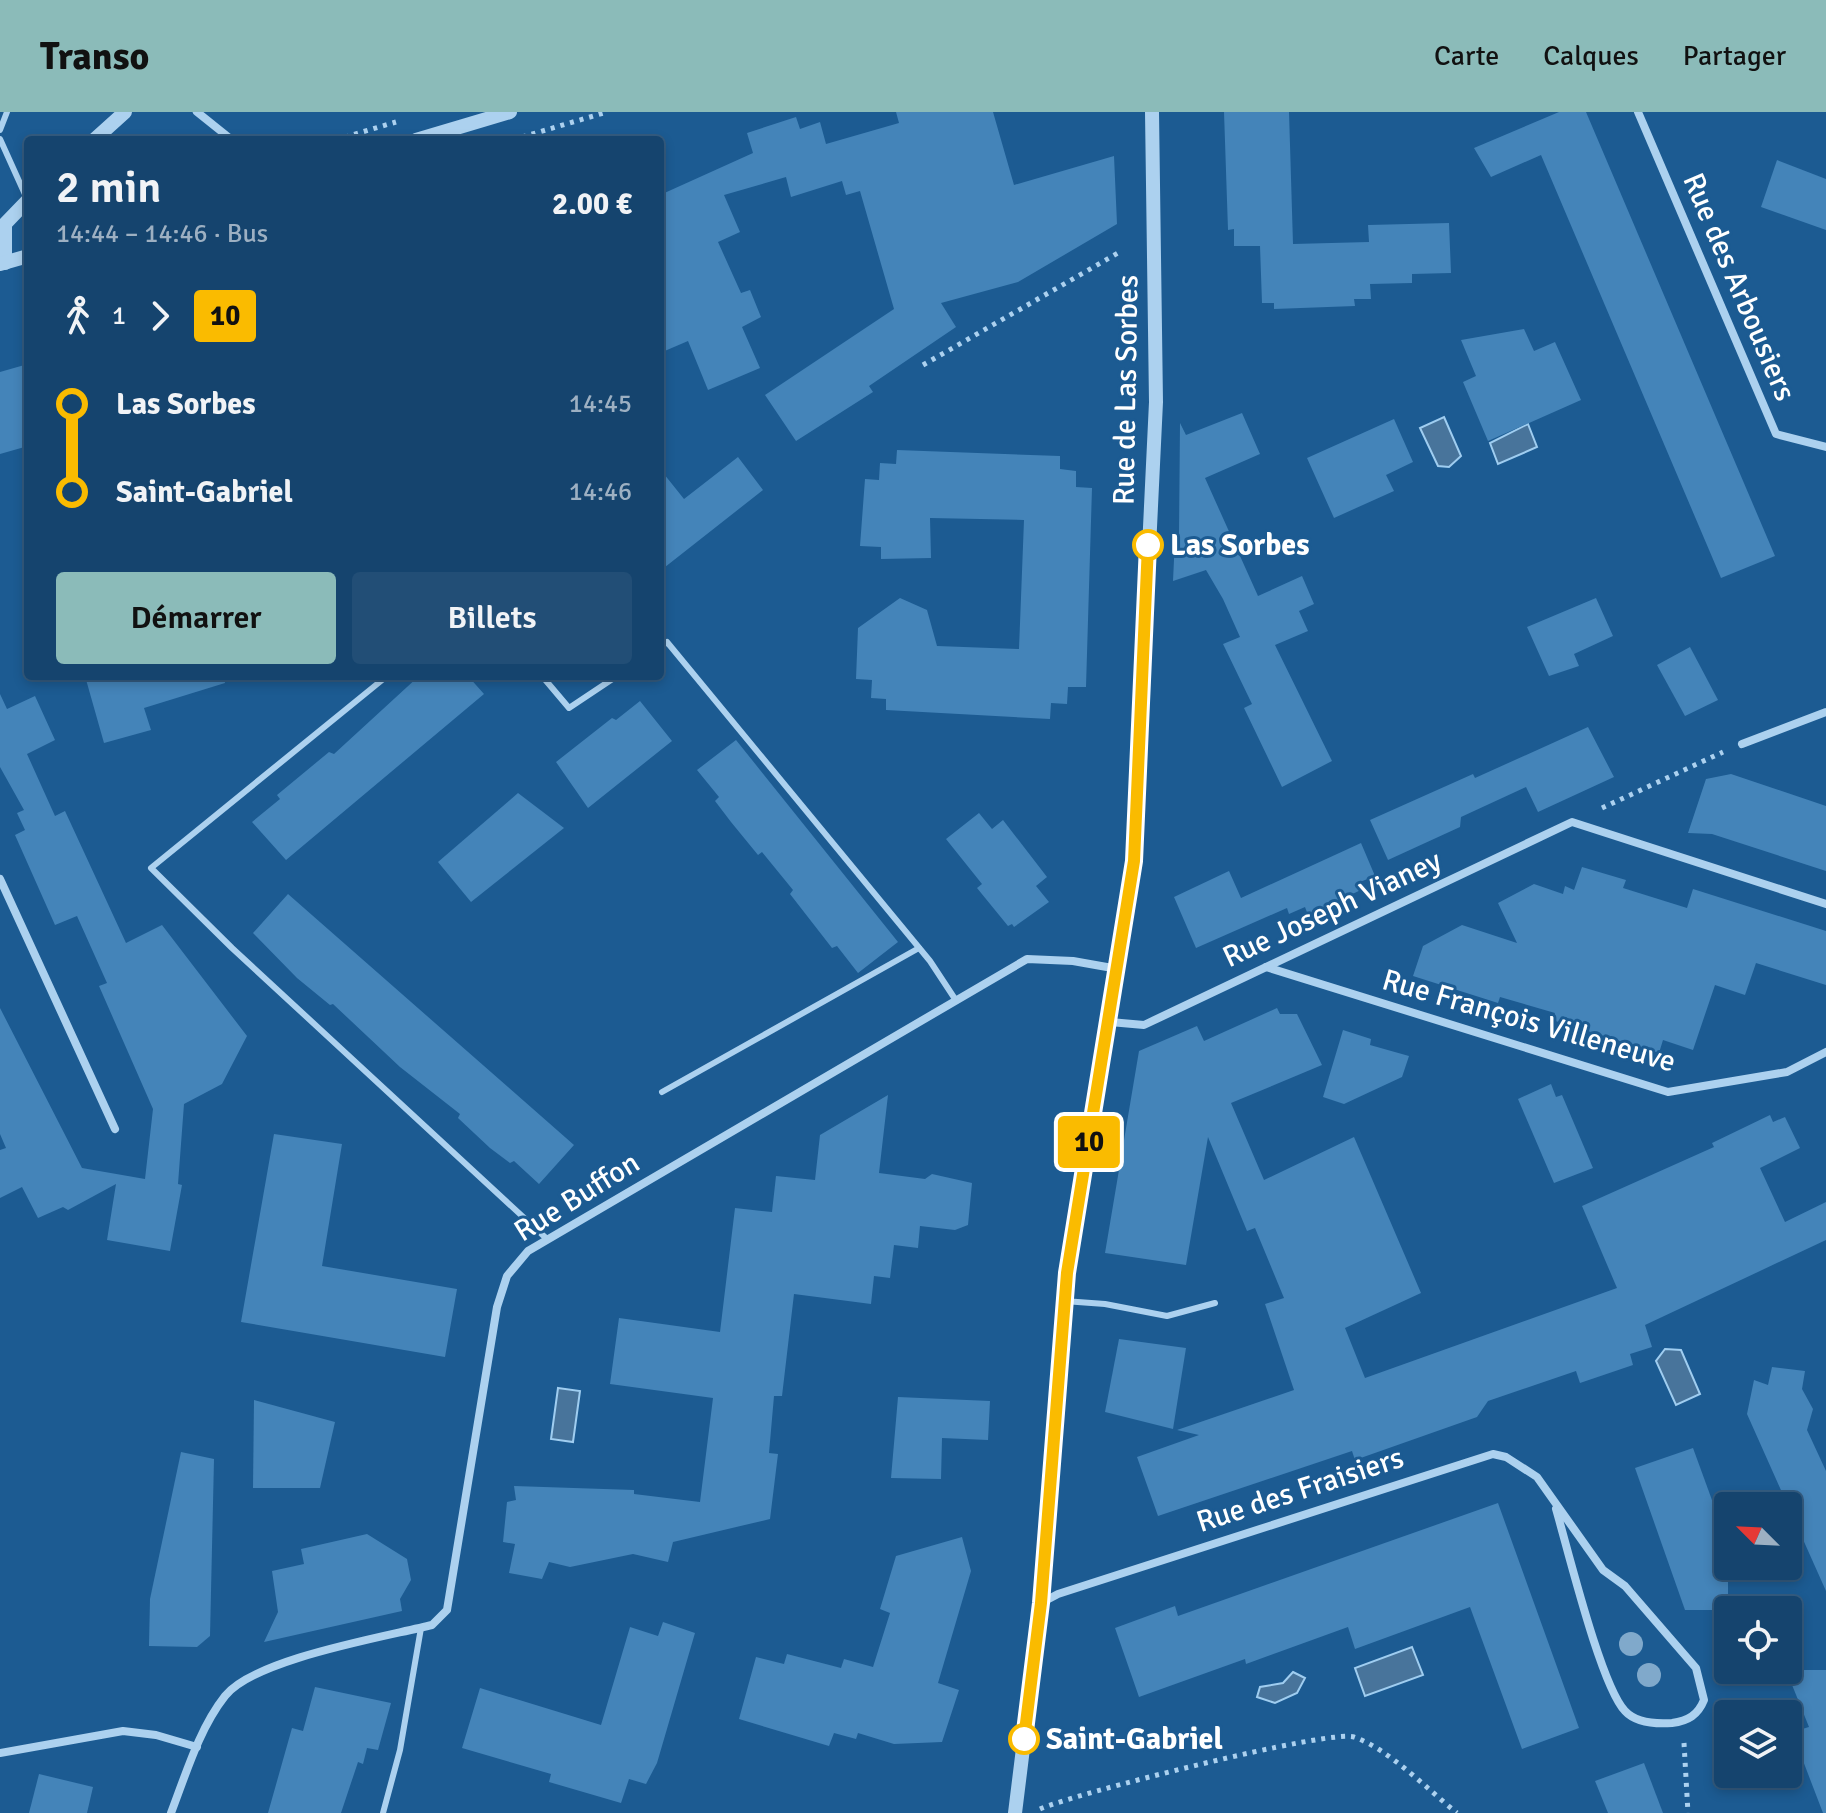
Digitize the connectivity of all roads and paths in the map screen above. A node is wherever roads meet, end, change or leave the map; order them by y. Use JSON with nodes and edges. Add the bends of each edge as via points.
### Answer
{"nodes":[{"id":1,"x":125,"y":112,"type":"edge"},
{"id":2,"x":197,"y":112,"type":"edge"},
{"id":3,"x":510,"y":112,"type":"edge"},
{"id":4,"x":607,"y":112,"type":"edge"},
{"id":5,"x":1152,"y":112,"type":"edge"},
{"id":6,"x":1638,"y":112,"type":"edge"},
{"id":7,"x":5,"y":113,"type":"edge"},
{"id":8,"x":404,"y":120,"type":"dead end"},
{"id":9,"x":0,"y":130,"type":"edge"},
{"id":10,"x":98,"y":136,"type":"edge"},
{"id":11,"x":227,"y":136,"type":"edge"},
{"id":12,"x":349,"y":136,"type":"edge"},
{"id":13,"x":429,"y":136,"type":"edge"},
{"id":14,"x":527,"y":136,"type":"edge"},
{"id":15,"x":0,"y":139,"type":"edge"},
{"id":16,"x":24,"y":192,"type":"edge"},
{"id":17,"x":24,"y":205,"type":"edge"},
{"id":18,"x":1118,"y":253,"type":"dead end"},
{"id":19,"x":24,"y":257,"type":"edge"},
{"id":20,"x":2,"y":263,"type":"edge"},
{"id":21,"x":923,"y":365,"type":"dead end"},
{"id":22,"x":1826,"y":447,"type":"edge"},
{"id":23,"x":664,"y":644,"type":"edge"},
{"id":24,"x":382,"y":680,"type":"edge"},
{"id":25,"x":545,"y":680,"type":"edge"},
{"id":26,"x":611,"y":680,"type":"edge"},
{"id":27,"x":1826,"y":712,"type":"edge"},
{"id":28,"x":1742,"y":744,"type":"joint"},
{"id":29,"x":1572,"y":822,"type":"junction"},
{"id":30,"x":0,"y":879,"type":"edge"},
{"id":31,"x":1826,"y":904,"type":"edge"},
{"id":32,"x":919,"y":948,"type":"junction"},
{"id":33,"x":1265,"y":967,"type":"junction"},
{"id":34,"x":1118,"y":969,"type":"junction"},
{"id":35,"x":955,"y":999,"type":"junction"},
{"id":36,"x":1110,"y":1022,"type":"junction"},
{"id":37,"x":1826,"y":1052,"type":"edge"},
{"id":38,"x":662,"y":1092,"type":"dead end"},
{"id":39,"x":115,"y":1129,"type":"dead end"},
{"id":40,"x":547,"y":1239,"type":"junction"},
{"id":41,"x":1064,"y":1301,"type":"junction"},
{"id":42,"x":1215,"y":1303,"type":"dead end"},
{"id":43,"x":1556,"y":1509,"type":"junction"},
{"id":44,"x":1041,"y":1603,"type":"junction"},
{"id":45,"x":421,"y":1628,"type":"junction"},
{"id":46,"x":1683,"y":1722,"type":"junction"},
{"id":47,"x":197,"y":1747,"type":"junction"},
{"id":48,"x":0,"y":1753,"type":"edge"},
{"id":49,"x":171,"y":1813,"type":"edge"},
{"id":50,"x":383,"y":1813,"type":"edge"},
{"id":51,"x":1015,"y":1813,"type":"edge"},
{"id":52,"x":1032,"y":1813,"type":"edge"},
{"id":53,"x":1457,"y":1813,"type":"edge"},
{"id":54,"x":1688,"y":1813,"type":"edge"}],
"edges":[{"from":1,"to":10,"type":"street"},
{"from":2,"to":11,"type":"street"},
{"from":3,"to":13,"type":"street"},
{"from":4,"to":14,"type":"path"},
{"from":5,"to":34,"type":"street","name":"Rue de Las Sorbes","via":[[1156,402],[1134,861]]},
{"from":6,"to":22,"type":"street","name":"Rue des Arbousiers","via":[[1776,434]]},
{"from":7,"to":9,"type":"lane"},
{"from":8,"to":12,"type":"path"},
{"from":15,"to":16,"type":"lane"},
{"from":17,"to":20,"type":"street","via":[[5,224]]},
{"from":18,"to":21,"type":"path"},
{"from":19,"to":20,"type":"street"},
{"from":23,"to":32,"type":"lane"},
{"from":24,"to":40,"type":"lane","via":[[151,868]]},
{"from":25,"to":26,"type":"lane","via":[[569,708]]},
{"from":27,"to":28,"type":"street"},
{"from":28,"to":29,"type":"path"},
{"from":29,"to":31,"type":"street"},
{"from":29,"to":33,"type":"street","name":"Rue Joseph Vianey"},
{"from":30,"to":39,"type":"street"},
{"from":32,"to":35,"type":"lane"},
{"from":32,"to":38,"type":"lane"},
{"from":33,"to":36,"type":"street","name":"Rue Joseph Vianey","via":[[1144,1025]]},
{"from":33,"to":37,"type":"street","name":"Rue François Villeneuve","via":[[1668,1092],[1787,1072]]},
{"from":34,"to":35,"type":"street","name":"Rue Buffon","via":[[1027,959]]},
{"from":34,"to":36,"type":"street","name":"Rue de Las Sorbes"},
{"from":35,"to":40,"type":"street","name":"Rue Buffon"},
{"from":36,"to":41,"type":"street","name":"Rue de Las Sorbes"},
{"from":40,"to":45,"type":"street","name":"Rue Buffon","via":[[528,1251],[507,1276],[497,1307],[455,1578],[447,1610]]},
{"from":41,"to":42,"type":"lane","via":[[1167,1316]]},
{"from":41,"to":44,"type":"street","name":"Rue de Las Sorbes"},
{"from":43,"to":44,"type":"street","name":"Rue des Fraisiers","via":[[1537,1477],[1525,1468],[1506,1457],[1484,1455]]},
{"from":43,"to":46,"type":"street","name":"Rue des Fraisiers","via":[[1619,1703],[1627,1713],[1650,1723]]},
{"from":43,"to":46,"type":"street","name":"Rue des Fraisiers","via":[[1603,1570],[1625,1586],[1696,1668],[1704,1700]]},
{"from":44,"to":51,"type":"street","name":"Rue de Las Sorbes"},
{"from":45,"to":47,"type":"street","name":"Rue Buffon","via":[[254,1674],[225,1696]]},
{"from":45,"to":50,"type":"lane"},
{"from":46,"to":54,"type":"path"},
{"from":47,"to":48,"type":"street","via":[[123,1731]]},
{"from":47,"to":49,"type":"street","name":"Rue Buffon"},
{"from":52,"to":53,"type":"path","via":[[1053,1803],[1275,1747],[1338,1736],[1353,1737],[1396,1763]]}]}
